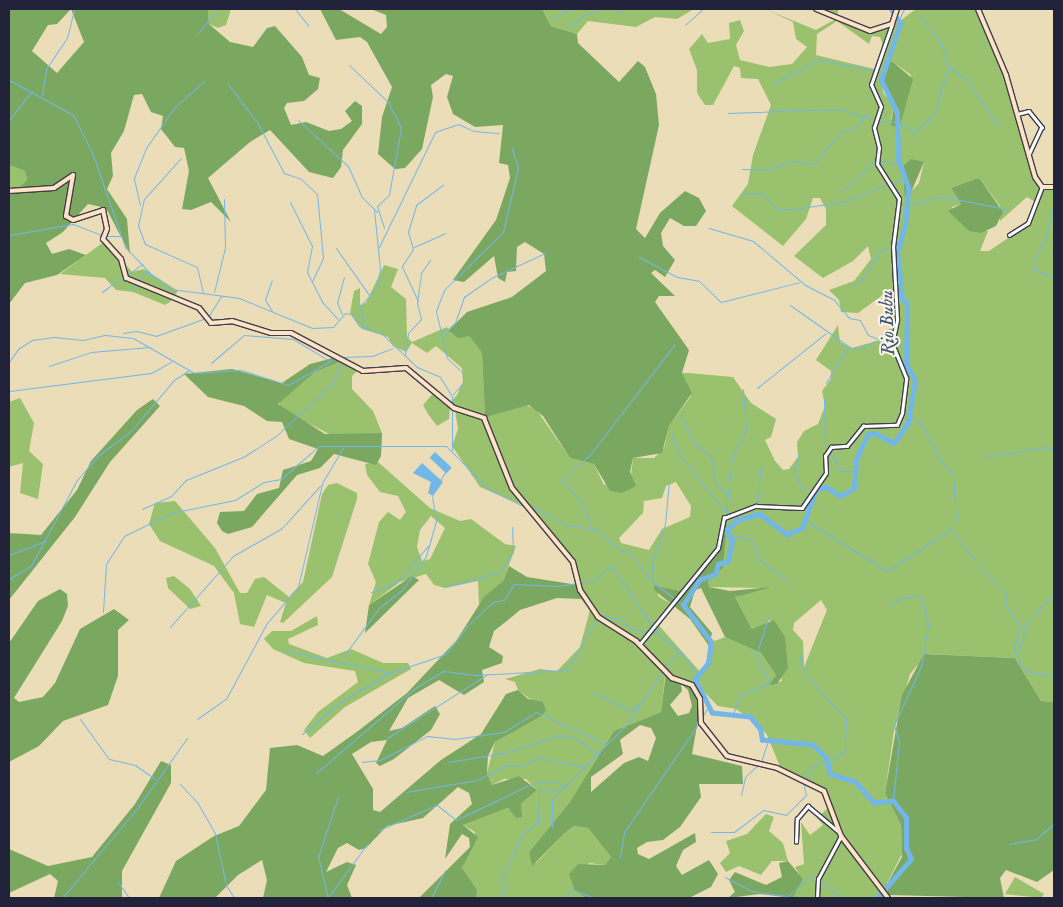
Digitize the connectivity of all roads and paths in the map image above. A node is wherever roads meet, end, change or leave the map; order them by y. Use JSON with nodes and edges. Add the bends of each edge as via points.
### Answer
{"nodes":[{"id":1,"x":816,"y":9,"type":"edge"},
{"id":2,"x":978,"y":9,"type":"edge"},
{"id":3,"x":897,"y":10,"type":"edge"},
{"id":4,"x":892,"y":24,"type":"junction"},
{"id":5,"x":1017,"y":114,"type":"junction"},
{"id":6,"x":1029,"y":156,"type":"junction"},
{"id":7,"x":1042,"y":187,"type":"junction"},
{"id":8,"x":1054,"y":187,"type":"edge"},
{"id":9,"x":9,"y":191,"type":"edge"},
{"id":10,"x":1009,"y":235,"type":"dead end"},
{"id":11,"x":639,"y":645,"type":"junction"},
{"id":12,"x":840,"y":834,"type":"junction"},
{"id":13,"x":796,"y":842,"type":"dead end"},
{"id":14,"x":886,"y":897,"type":"edge"},
{"id":15,"x":817,"y":898,"type":"edge"}],
"edges":[{"from":1,"to":4,"type":"street","via":[[863,31]]},
{"from":2,"to":5,"type":"street"},
{"from":3,"to":4,"type":"street"},
{"from":4,"to":11,"type":"street","via":[[871,85],[882,107],[874,128],[879,144],[876,164],[899,199],[893,247],[898,320],[892,344],[906,378],[902,413],[897,425],[863,426],[847,446],[831,447],[825,456],[826,472],[802,508],[756,506],[724,518],[718,548]]},
{"from":5,"to":6,"type":"street"},
{"from":5,"to":6,"type":"street","via":[[1029,112],[1042,127]]},
{"from":6,"to":7,"type":"street"},
{"from":7,"to":8,"type":"street"},
{"from":7,"to":10,"type":"street","via":[[1028,223]]},
{"from":9,"to":11,"type":"street","via":[[54,188],[73,175],[66,216],[73,220],[103,210],[105,244],[121,259],[126,278],[199,308],[211,323],[232,321],[271,333],[291,333],[363,371],[406,368],[454,408],[478,415],[490,424],[512,488],[573,562],[580,590],[598,618]]},
{"from":11,"to":12,"type":"street","via":[[666,673],[692,685],[700,699],[701,724],[727,756],[777,768],[824,791]]},
{"from":12,"to":13,"type":"street","via":[[810,805],[797,819]]},
{"from":12,"to":14,"type":"street"},
{"from":12,"to":15,"type":"street","via":[[818,879]]}]}
